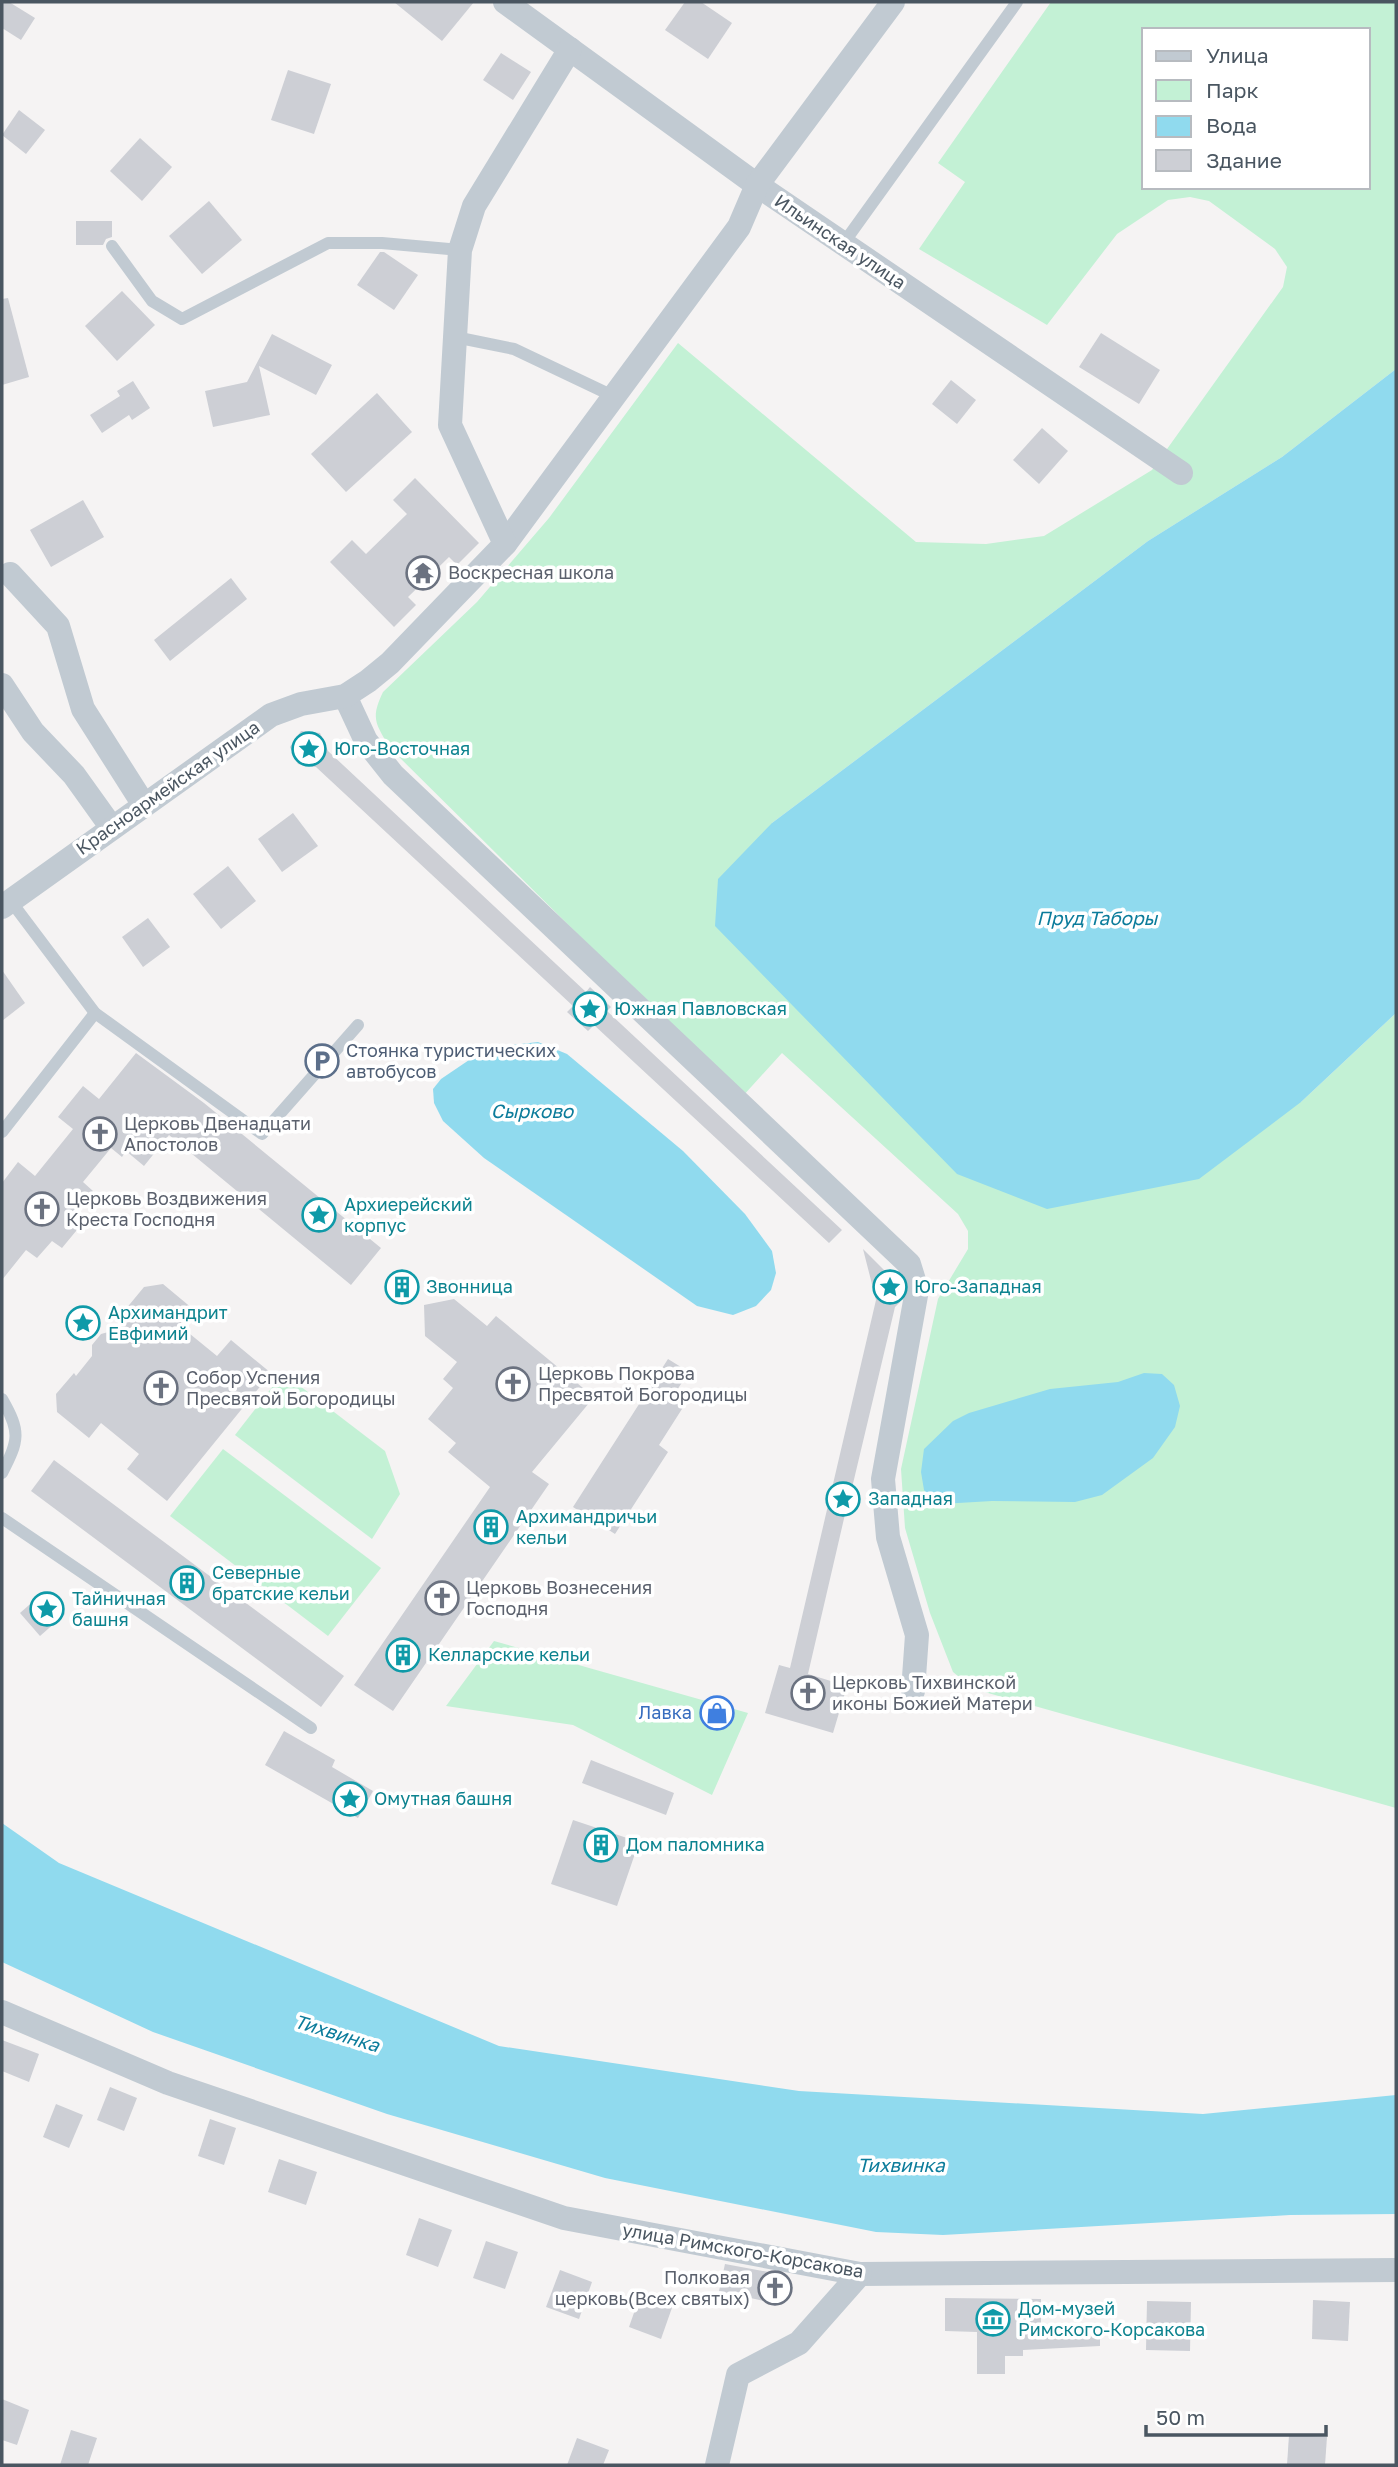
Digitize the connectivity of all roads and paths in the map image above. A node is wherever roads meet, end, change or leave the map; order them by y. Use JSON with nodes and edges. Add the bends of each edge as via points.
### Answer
{"nodes":[{"id":1,"x":505,"y":2,"type":"edge"},
{"id":2,"x":893,"y":2,"type":"edge"},
{"id":3,"x":1017,"y":2,"type":"edge"},
{"id":4,"x":570,"y":49,"type":"junction"},
{"id":5,"x":757,"y":185,"type":"junction"},
{"id":6,"x":843,"y":244,"type":"junction"},
{"id":7,"x":112,"y":246,"type":"dead end"},
{"id":8,"x":460,"y":250,"type":"junction"},
{"id":9,"x":455,"y":337,"type":"junction"},
{"id":10,"x":615,"y":397,"type":"junction"},
{"id":11,"x":1181,"y":473,"type":"dead end"},
{"id":12,"x":505,"y":544,"type":"junction"},
{"id":13,"x":10,"y":574,"type":"dead end"},
{"id":14,"x":2,"y":685,"type":"edge"},
{"id":15,"x":345,"y":695,"type":"junction"},
{"id":16,"x":144,"y":805,"type":"junction"},
{"id":17,"x":112,"y":828,"type":"junction"},
{"id":18,"x":6,"y":904,"type":"edge"},
{"id":19,"x":95,"y":1013,"type":"junction"},
{"id":20,"x":358,"y":1025,"type":"dead end"},
{"id":21,"x":2,"y":1132,"type":"edge"},
{"id":22,"x":2,"y":1399,"type":"edge"},
{"id":23,"x":2,"y":1473,"type":"edge"},
{"id":24,"x":2,"y":1518,"type":"edge"},
{"id":25,"x":913,"y":1691,"type":"dead end"},
{"id":26,"x":311,"y":1728,"type":"dead end"},
{"id":27,"x":2,"y":2012,"type":"edge"},
{"id":28,"x":1396,"y":2270,"type":"edge"},
{"id":29,"x":860,"y":2274,"type":"junction"},
{"id":30,"x":717,"y":2465,"type":"edge"}],
"edges":[{"from":1,"to":4,"type":"street","name":"Ильинская улица"},
{"from":2,"to":5,"type":"street","name":"Красноармейская улица"},
{"from":3,"to":6,"type":"lane"},
{"from":4,"to":5,"type":"street","name":"Ильинская улица"},
{"from":4,"to":8,"type":"street","via":[[474,206]]},
{"from":5,"to":6,"type":"street","name":"Ильинская улица"},
{"from":5,"to":10,"type":"street","name":"Красноармейская улица","via":[[739,227]]},
{"from":6,"to":11,"type":"street","name":"Ильинская улица"},
{"from":7,"to":8,"type":"lane","via":[[152,301],[182,319],[328,243]]},
{"from":8,"to":9,"type":"street"},
{"from":9,"to":10,"type":"lane","via":[[514,349]]},
{"from":9,"to":12,"type":"street","via":[[450,425]]},
{"from":10,"to":12,"type":"street","name":"Красноармейская улица"},
{"from":12,"to":15,"type":"street","name":"Красноармейская улица","via":[[390,663]]},
{"from":13,"to":16,"type":"street","via":[[58,626],[83,709]]},
{"from":14,"to":17,"type":"street","via":[[33,732],[74,775]]},
{"from":15,"to":16,"type":"street","name":"Красноармейская улица","via":[[271,715]]},
{"from":15,"to":25,"type":"street","via":[[366,741],[393,775],[909,1264],[917,1290],[883,1479],[888,1536],[917,1635]]},
{"from":16,"to":17,"type":"street","name":"Красноармейская улица"},
{"from":17,"to":18,"type":"street","name":"Красноармейская улица"},
{"from":18,"to":19,"type":"lane"},
{"from":19,"to":20,"type":"lane","via":[[262,1134]]},
{"from":19,"to":21,"type":"lane"},
{"from":22,"to":23,"type":"lane","via":[[15,1424],[14,1449]]},
{"from":24,"to":26,"type":"lane"},
{"from":27,"to":29,"type":"street","name":"улица Римского-Корсакова","via":[[168,2083],[564,2218]]},
{"from":28,"to":29,"type":"street","name":"улица Римского-Корсакова"},
{"from":29,"to":30,"type":"street","via":[[799,2343],[738,2375]]}]}
